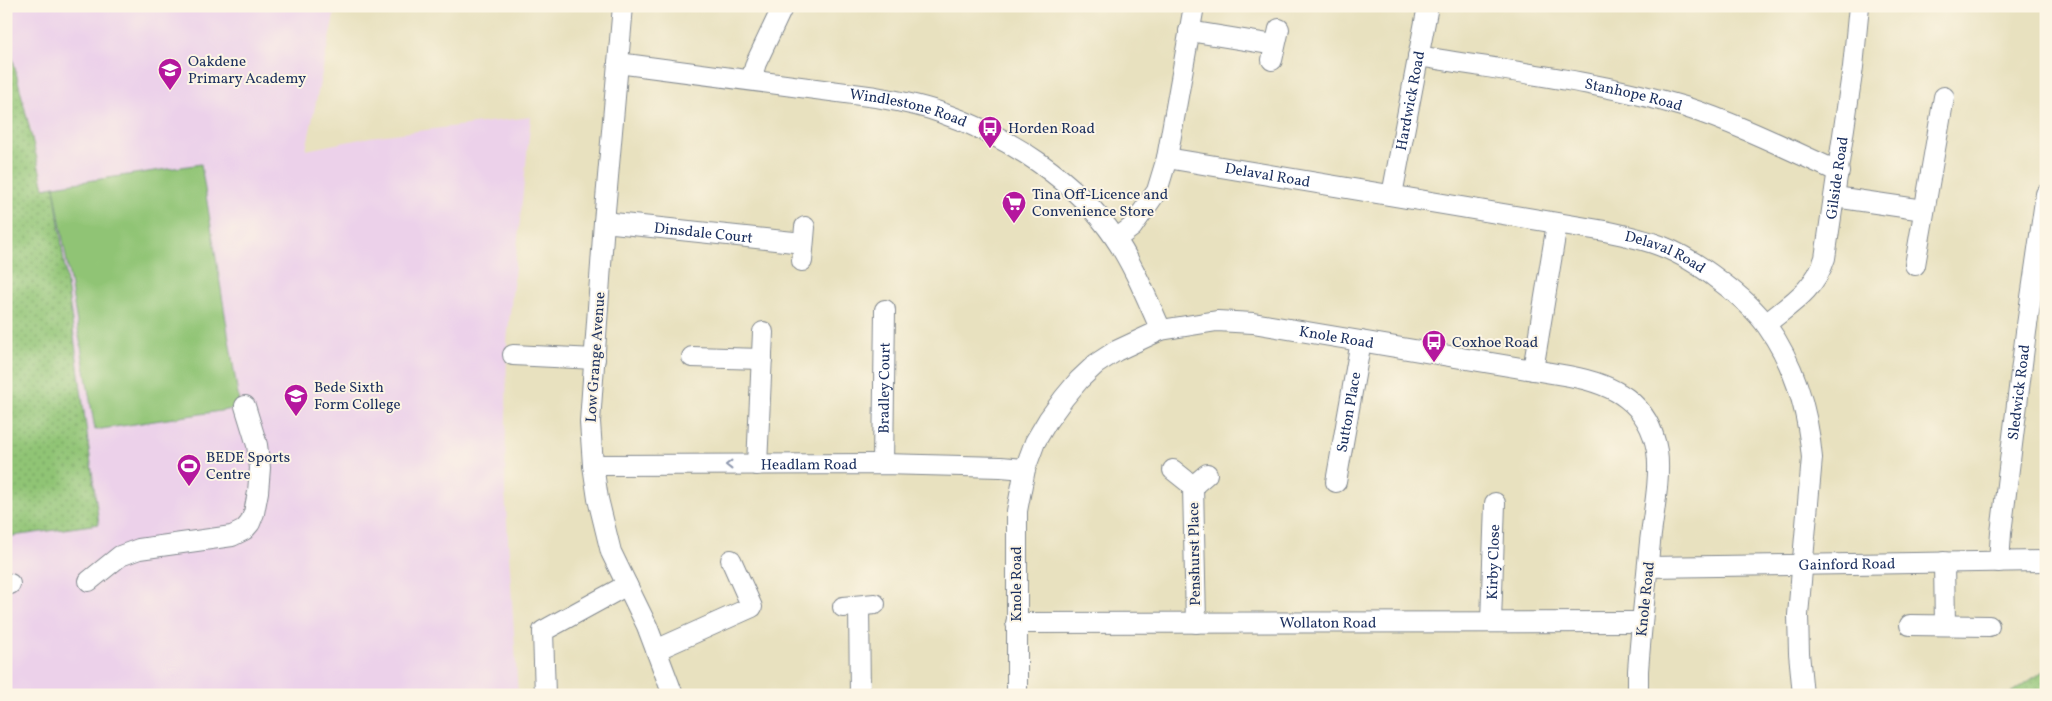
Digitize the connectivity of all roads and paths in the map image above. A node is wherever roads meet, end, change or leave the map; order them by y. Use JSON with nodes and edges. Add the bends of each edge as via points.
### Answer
{"nodes":[{"id":1,"x":623,"y":6,"type":"edge"},
{"id":2,"x":783,"y":6,"type":"edge"},
{"id":3,"x":1194,"y":6,"type":"edge"},
{"id":4,"x":1428,"y":6,"type":"edge"},
{"id":5,"x":1859,"y":6,"type":"edge"},
{"id":6,"x":1189,"y":31,"type":"junction"},
{"id":7,"x":1275,"y":45,"type":"dead end"},
{"id":8,"x":1418,"y":56,"type":"junction"},
{"id":9,"x":618,"y":63,"type":"junction"},
{"id":10,"x":751,"y":80,"type":"junction"},
{"id":11,"x":1944,"y":97,"type":"dead end"},
{"id":12,"x":1167,"y":158,"type":"junction"},
{"id":13,"x":1839,"y":172,"type":"junction"},
{"id":14,"x":2046,"y":194,"type":"edge"},
{"id":15,"x":1392,"y":195,"type":"junction"},
{"id":16,"x":1835,"y":197,"type":"junction"},
{"id":17,"x":1924,"y":210,"type":"junction"},
{"id":18,"x":604,"y":222,"type":"junction"},
{"id":19,"x":1557,"y":224,"type":"junction"},
{"id":20,"x":1116,"y":239,"type":"junction"},
{"id":21,"x":803,"y":244,"type":"dead end"},
{"id":22,"x":1916,"y":265,"type":"dead end"},
{"id":23,"x":886,"y":305,"type":"dead end"},
{"id":24,"x":1766,"y":324,"type":"junction"},
{"id":25,"x":1162,"y":330,"type":"junction"},
{"id":26,"x":763,"y":332,"type":"dead end"},
{"id":27,"x":1361,"y":341,"type":"junction"},
{"id":28,"x":513,"y":355,"type":"dead end"},
{"id":29,"x":692,"y":357,"type":"dead end"},
{"id":30,"x":595,"y":359,"type":"junction"},
{"id":31,"x":762,"y":359,"type":"junction"},
{"id":32,"x":1533,"y":370,"type":"junction"},
{"id":33,"x":245,"y":406,"type":"dead end"},
{"id":34,"x":757,"y":464,"type":"junction"},
{"id":35,"x":883,"y":464,"type":"junction"},
{"id":36,"x":592,"y":465,"type":"junction"},
{"id":37,"x":1025,"y":469,"type":"junction"},
{"id":38,"x":1173,"y":470,"type":"dead end"},
{"id":39,"x":1336,"y":482,"type":"dead end"},
{"id":40,"x":1495,"y":499,"type":"dead end"},
{"id":41,"x":731,"y":560,"type":"dead end"},
{"id":42,"x":2046,"y":561,"type":"edge"},
{"id":43,"x":1944,"y":562,"type":"junction"},
{"id":44,"x":1999,"y":562,"type":"junction"},
{"id":45,"x":1802,"y":565,"type":"junction"},
{"id":46,"x":1648,"y":567,"type":"junction"},
{"id":47,"x":89,"y":581,"type":"dead end"},
{"id":48,"x":627,"y":585,"type":"junction"},
{"id":49,"x":859,"y":606,"type":"dead end"},
{"id":50,"x":1491,"y":622,"type":"junction"},
{"id":51,"x":1642,"y":622,"type":"junction"},
{"id":52,"x":1016,"y":623,"type":"junction"},
{"id":53,"x":1196,"y":623,"type":"junction"},
{"id":54,"x":1945,"y":625,"type":"junction"},
{"id":55,"x":1910,"y":626,"type":"dead end"},
{"id":56,"x":1989,"y":626,"type":"dead end"},
{"id":57,"x":656,"y":650,"type":"junction"},
{"id":58,"x":545,"y":695,"type":"edge"},
{"id":59,"x":673,"y":695,"type":"edge"},
{"id":60,"x":860,"y":695,"type":"edge"},
{"id":61,"x":1017,"y":695,"type":"edge"},
{"id":62,"x":1638,"y":695,"type":"edge"},
{"id":63,"x":1803,"y":695,"type":"edge"}],
"edges":[{"from":1,"to":9,"type":"street","name":"Low Grange Avenue"},
{"from":2,"to":10,"type":"street","via":[[756,62]]},
{"from":3,"to":6,"type":"street"},
{"from":4,"to":8,"type":"street","name":"Hardwick Road"},
{"from":5,"to":13,"type":"street","name":"Gilside Road"},
{"from":6,"to":7,"type":"street"},
{"from":6,"to":12,"type":"street"},
{"from":8,"to":13,"type":"street","name":"Stanhope Road","via":[[1592,86],[1686,108]]},
{"from":8,"to":15,"type":"street","name":"Hardwick Road"},
{"from":9,"to":10,"type":"street","name":"Windlestone Road"},
{"from":9,"to":18,"type":"street","name":"Low Grange Avenue"},
{"from":10,"to":20,"type":"street","name":"Windlestone Road","via":[[910,104],[973,125],[1014,148],[1083,198]]},
{"from":11,"to":17,"type":"street"},
{"from":12,"to":15,"type":"street","name":"Delaval Road"},
{"from":12,"to":20,"type":"street","via":[[1157,191],[1132,227]]},
{"from":13,"to":16,"type":"street","name":"Gilside Road"},
{"from":14,"to":44,"type":"street","name":"Sledwick Road"},
{"from":15,"to":19,"type":"street","name":"Delaval Road"},
{"from":16,"to":17,"type":"street"},
{"from":16,"to":24,"type":"street","name":"Gilside Road","via":[[1820,273],[1811,287]]},
{"from":17,"to":22,"type":"street"},
{"from":18,"to":21,"type":"street","name":"Dinsdale Court"},
{"from":18,"to":30,"type":"street","name":"Low Grange Avenue"},
{"from":19,"to":24,"type":"street","name":"Delaval Road","via":[[1640,239],[1678,254],[1708,271]]},
{"from":19,"to":32,"type":"street"},
{"from":20,"to":25,"type":"street","name":"Windlestone Road"},
{"from":23,"to":35,"type":"street","name":"Bradley Court"},
{"from":24,"to":45,"type":"street","name":"Delaval Road","via":[[1797,384],[1810,432],[1812,458]]},
{"from":25,"to":27,"type":"street","name":"Knole Road","via":[[1217,321],[1244,322]]},
{"from":25,"to":37,"type":"street","name":"Knole Road","via":[[1116,351],[1079,380],[1048,420]]},
{"from":26,"to":31,"type":"street"},
{"from":27,"to":32,"type":"street","name":"Knole Road"},
{"from":27,"to":39,"type":"street","name":"Sutton Place"},
{"from":28,"to":30,"type":"street"},
{"from":29,"to":31,"type":"street"},
{"from":30,"to":36,"type":"street","name":"Low Grange Avenue","via":[[590,422]]},
{"from":31,"to":34,"type":"street"},
{"from":32,"to":46,"type":"street","name":"Knole Road","via":[[1608,385],[1624,395],[1645,418],[1658,452]]},
{"from":33,"to":47,"type":"street","via":[[260,468],[254,514],[244,530],[232,536],[139,549],[120,556]]},
{"from":34,"to":35,"type":"street","name":"Headlam Road"},
{"from":34,"to":36,"type":"street","name":"Headlam Road","one_way":true},
{"from":35,"to":37,"type":"street","name":"Headlam Road"},
{"from":36,"to":48,"type":"street","name":"Low Grange Avenue","via":[[611,552]]},
{"from":37,"to":52,"type":"street","name":"Knole Road","via":[[1017,511]]},
{"from":38,"to":53,"type":"street","name":"Penshurst Place","via":[[1200,480]]},
{"from":40,"to":50,"type":"street","name":"Kirby Close"},
{"from":41,"to":57,"type":"street","via":[[752,607]]},
{"from":42,"to":44,"type":"street","name":"Gainford Road"},
{"from":43,"to":44,"type":"street","name":"Gainford Road"},
{"from":43,"to":45,"type":"street","name":"Gainford Road"},
{"from":43,"to":54,"type":"street"},
{"from":45,"to":46,"type":"street","name":"Gainford Road"},
{"from":45,"to":63,"type":"street","name":"Delaval Road","via":[[1799,653]]},
{"from":46,"to":51,"type":"street","name":"Knole Road"},
{"from":48,"to":57,"type":"street","name":"Low Grange Avenue"},
{"from":48,"to":58,"type":"street","via":[[543,631]]},
{"from":49,"to":60,"type":"street"},
{"from":50,"to":51,"type":"street","name":"Wollaton Road"},
{"from":50,"to":53,"type":"street","name":"Wollaton Road"},
{"from":51,"to":62,"type":"street","name":"Knole Road"},
{"from":52,"to":53,"type":"street","name":"Wollaton Road"},
{"from":52,"to":61,"type":"street","name":"Knole Road"},
{"from":54,"to":55,"type":"street"},
{"from":54,"to":56,"type":"street"},
{"from":57,"to":59,"type":"street","name":"Low Grange Avenue"}]}
